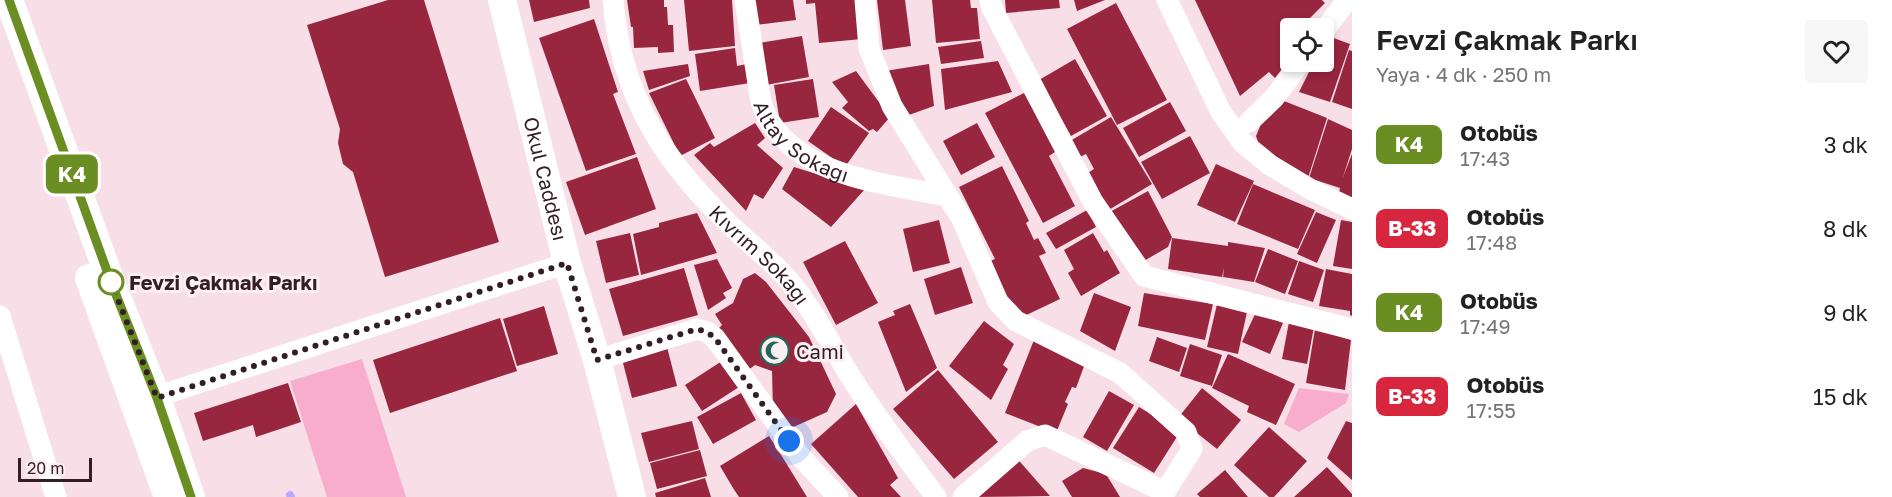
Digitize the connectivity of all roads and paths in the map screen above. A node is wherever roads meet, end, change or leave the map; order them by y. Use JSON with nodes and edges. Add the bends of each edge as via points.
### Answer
{"nodes":[{"id":1,"x":9,"y":0,"type":"edge"},
{"id":2,"x":502,"y":0,"type":"edge"},
{"id":3,"x":613,"y":0,"type":"edge"},
{"id":4,"x":745,"y":0,"type":"edge"},
{"id":5,"x":865,"y":0,"type":"edge"},
{"id":6,"x":990,"y":0,"type":"edge"},
{"id":7,"x":1167,"y":0,"type":"edge"},
{"id":8,"x":1346,"y":5,"type":"edge"},
{"id":9,"x":1334,"y":19,"type":"edge"},
{"id":10,"x":0,"y":28,"type":"edge"},
{"id":11,"x":1294,"y":72,"type":"edge"},
{"id":12,"x":1249,"y":122,"type":"dead end"},
{"id":13,"x":947,"y":196,"type":"junction"},
{"id":14,"x":1352,"y":209,"type":"edge"},
{"id":15,"x":567,"y":263,"type":"junction"},
{"id":16,"x":0,"y":316,"type":"edge"},
{"id":17,"x":1352,"y":329,"type":"edge"},
{"id":18,"x":597,"y":360,"type":"junction"},
{"id":19,"x":145,"y":401,"type":"junction"},
{"id":20,"x":1162,"y":494,"type":"edge"},
{"id":21,"x":56,"y":497,"type":"edge"},
{"id":22,"x":168,"y":497,"type":"edge"},
{"id":23,"x":191,"y":497,"type":"edge"},
{"id":24,"x":632,"y":497,"type":"edge"},
{"id":25,"x":838,"y":497,"type":"edge"},
{"id":26,"x":936,"y":497,"type":"edge"},
{"id":27,"x":963,"y":497,"type":"edge"}],
"edges":[{"from":1,"to":19,"type":"main road","via":[[111,282]]},
{"from":2,"to":15,"type":"main road","name":"Okul Caddesı"},
{"from":3,"to":26,"type":"street","name":"Kıvrım Sokağı","via":[[615,31],[625,69],[660,143],[693,187],[790,282]]},
{"from":4,"to":13,"type":"street","name":"Altay Sokağı","via":[[764,112],[786,140],[829,169]]},
{"from":5,"to":13,"type":"street","via":[[869,48],[892,106]]},
{"from":6,"to":17,"type":"street","via":[[1093,202],[1144,276]]},
{"from":7,"to":14,"type":"street","via":[[1221,112],[1243,143],[1270,165]]},
{"from":8,"to":9,"type":"street"},
{"from":10,"to":19,"type":"main road"},
{"from":11,"to":12,"type":"street"},
{"from":13,"to":20,"type":"street","via":[[962,219],[998,302],[1016,321],[1120,373],[1186,432],[1192,448]]},
{"from":15,"to":18,"type":"main road","name":"Okul Caddesı"},
{"from":15,"to":19,"type":"street"},
{"from":16,"to":21,"type":"street"},
{"from":18,"to":24,"type":"main road","name":"Okul Caddesı"},
{"from":18,"to":25,"type":"street","via":[[697,329],[707,332],[800,456]]},
{"from":19,"to":22,"type":"main road"},
{"from":19,"to":23,"type":"main road"},
{"from":20,"to":27,"type":"street","via":[[1045,435],[1027,441]]}]}
